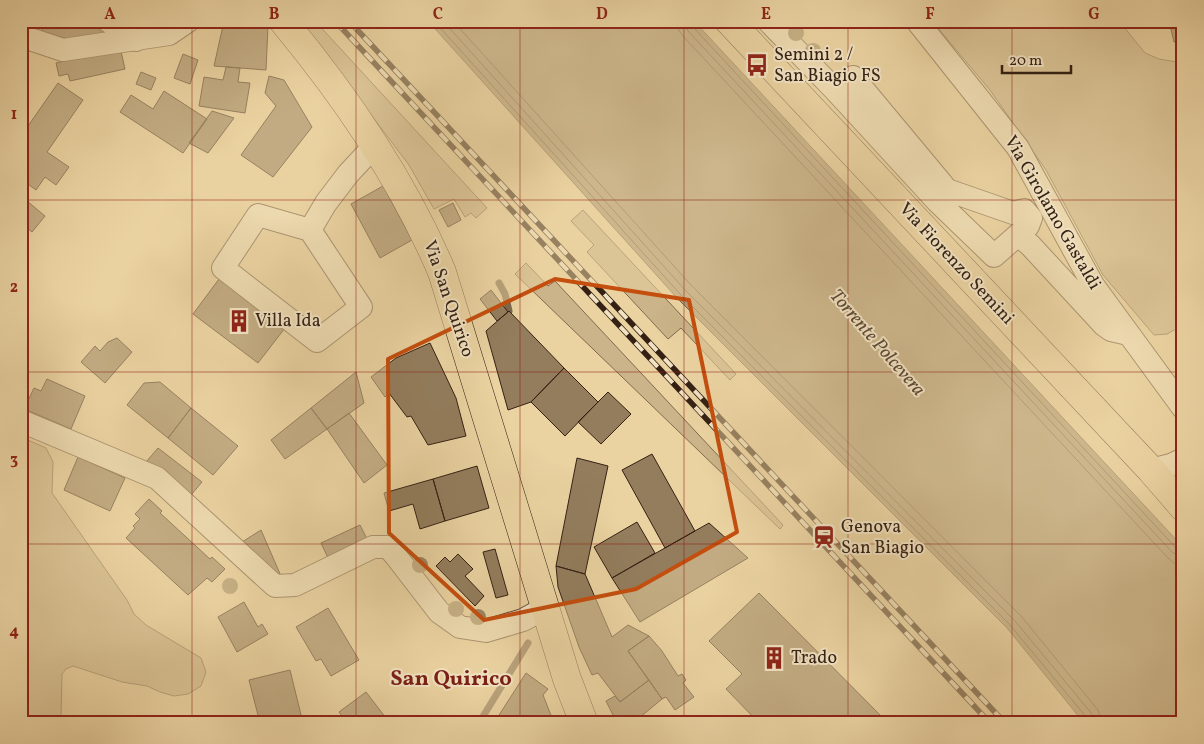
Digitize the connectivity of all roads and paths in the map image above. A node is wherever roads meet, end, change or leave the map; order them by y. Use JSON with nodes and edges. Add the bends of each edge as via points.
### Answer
{"nodes":[{"id":1,"x":108,"y":21,"type":"edge"},
{"id":2,"x":188,"y":21,"type":"edge"},
{"id":3,"x":283,"y":21,"type":"edge"},
{"id":4,"x":729,"y":21,"type":"edge"},
{"id":5,"x":768,"y":21,"type":"edge"},
{"id":6,"x":917,"y":21,"type":"edge"},
{"id":7,"x":136,"y":40,"type":"junction"},
{"id":8,"x":21,"y":41,"type":"edge"},
{"id":9,"x":835,"y":90,"type":"junction"},
{"id":10,"x":375,"y":145,"type":"junction"},
{"id":11,"x":310,"y":230,"type":"junction"},
{"id":12,"x":1018,"y":235,"type":"junction"},
{"id":13,"x":1129,"y":335,"type":"junction"},
{"id":14,"x":1183,"y":408,"type":"edge"},
{"id":15,"x":21,"y":421,"type":"edge"},
{"id":16,"x":1183,"y":459,"type":"edge"},
{"id":17,"x":1151,"y":470,"type":"junction"},
{"id":18,"x":1183,"y":507,"type":"edge"},
{"id":19,"x":546,"y":608,"type":"junction"},
{"id":20,"x":584,"y":723,"type":"edge"}],
"edges":[{"from":1,"to":7,"type":"street"},
{"from":2,"to":7,"type":"street","via":[[169,34]]},
{"from":3,"to":10,"type":"main road","name":"Via San Quirico"},
{"from":4,"to":17,"type":"main road","name":"Via Fiorenzo Semini"},
{"from":5,"to":9,"type":"street"},
{"from":6,"to":13,"type":"street","name":"Via Girolamo Gastaldi","via":[[1018,148],[1093,285]]},
{"from":7,"to":8,"type":"street","via":[[63,50],[30,39]]},
{"from":9,"to":12,"type":"street","via":[[994,256]]},
{"from":9,"to":12,"type":"street","via":[[854,77],[947,190],[1014,214],[1024,210],[1031,218]]},
{"from":10,"to":11,"type":"street","via":[[348,174]]},
{"from":10,"to":19,"type":"main road","name":"Via San Quirico","via":[[413,209],[442,272]]},
{"from":11,"to":11,"type":"street","via":[[361,307],[318,341],[223,268],[258,214]]},
{"from":12,"to":13,"type":"street","via":[[1104,325]]},
{"from":13,"to":14,"type":"street","name":"Via Girolamo Gastaldi"},
{"from":15,"to":19,"type":"street","via":[[157,478],[275,586],[295,585],[374,547],[388,547],[439,612],[460,627],[486,631],[523,620]]},
{"from":16,"to":17,"type":"street"},
{"from":17,"to":18,"type":"main road","name":"Via Fiorenzo Semini"},
{"from":19,"to":20,"type":"main road","name":"Via San Quirico"}]}
